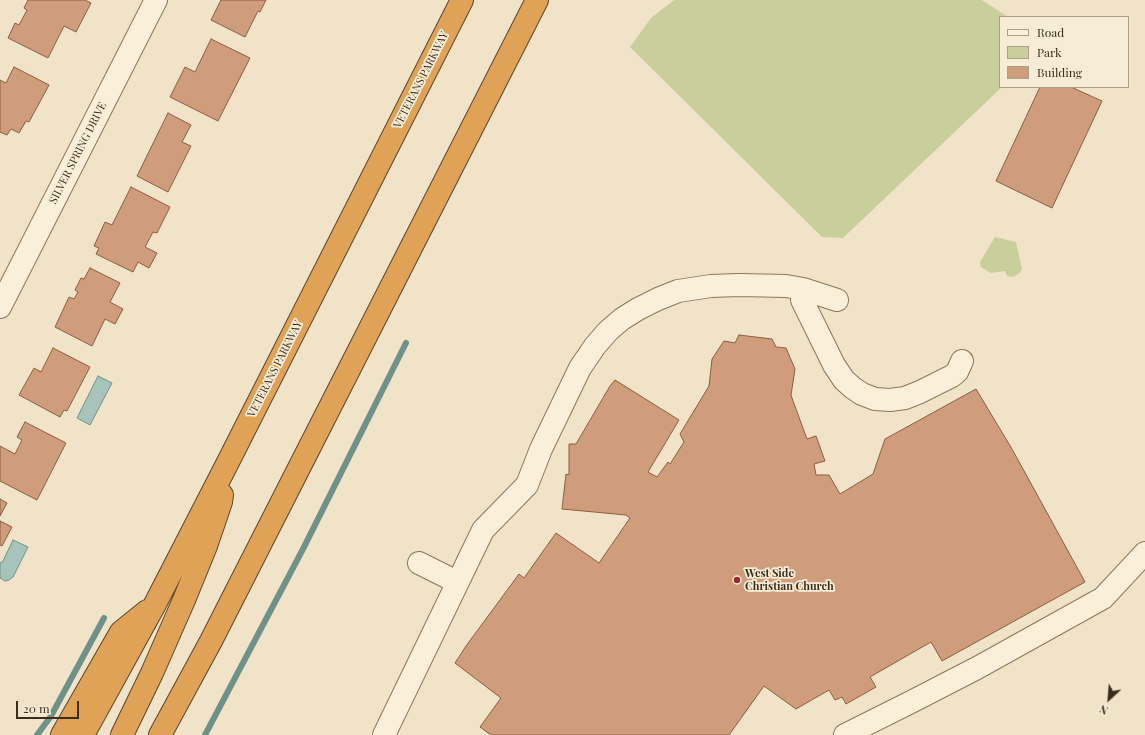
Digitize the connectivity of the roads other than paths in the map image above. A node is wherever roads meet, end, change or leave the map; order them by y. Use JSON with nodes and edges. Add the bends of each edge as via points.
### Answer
{"nodes":[{"id":1,"x":156,"y":0,"type":"edge"},
{"id":2,"x":462,"y":0,"type":"edge"},
{"id":3,"x":537,"y":0,"type":"edge"},
{"id":4,"x":803,"y":289,"type":"junction"},
{"id":5,"x":837,"y":300,"type":"dead end"},
{"id":6,"x":0,"y":307,"type":"edge"},
{"id":7,"x":962,"y":361,"type":"dead end"},
{"id":8,"x":226,"y":466,"type":"junction"},
{"id":9,"x":1145,"y":553,"type":"edge"},
{"id":10,"x":418,"y":563,"type":"dead end"},
{"id":11,"x":457,"y":582,"type":"junction"},
{"id":12,"x":154,"y":606,"type":"junction"},
{"id":13,"x":62,"y":735,"type":"edge"},
{"id":14,"x":84,"y":735,"type":"edge"},
{"id":15,"x":122,"y":735,"type":"edge"},
{"id":16,"x":160,"y":735,"type":"edge"},
{"id":17,"x":384,"y":735,"type":"edge"},
{"id":18,"x":845,"y":735,"type":"edge"}],
"edges":[{"from":1,"to":6,"type":"street","name":"SILVER SPRING DRIVE"},
{"from":2,"to":8,"type":"highway","name":"VETERANS PARKWAY"},
{"from":3,"to":16,"type":"highway","via":[[211,641]]},
{"from":4,"to":5,"type":"street"},
{"from":4,"to":7,"type":"street","via":[[802,300],[834,365],[844,380],[862,394],[875,399],[905,398],[952,376]]},
{"from":4,"to":11,"type":"street","via":[[739,285],[678,291],[622,319],[595,346],[580,368],[541,449],[527,485],[483,530]]},
{"from":8,"to":12,"type":"highway","name":"VETERANS PARKWAY"},
{"from":8,"to":15,"type":"highway","via":[[221,502],[206,546],[152,673]]},
{"from":9,"to":18,"type":"street","via":[[1103,598],[977,668]]},
{"from":10,"to":11,"type":"street"},
{"from":11,"to":17,"type":"street"},
{"from":12,"to":13,"type":"highway","via":[[121,632]]},
{"from":12,"to":14,"type":"highway","name":"VETERANS PARKWAY"}]}
